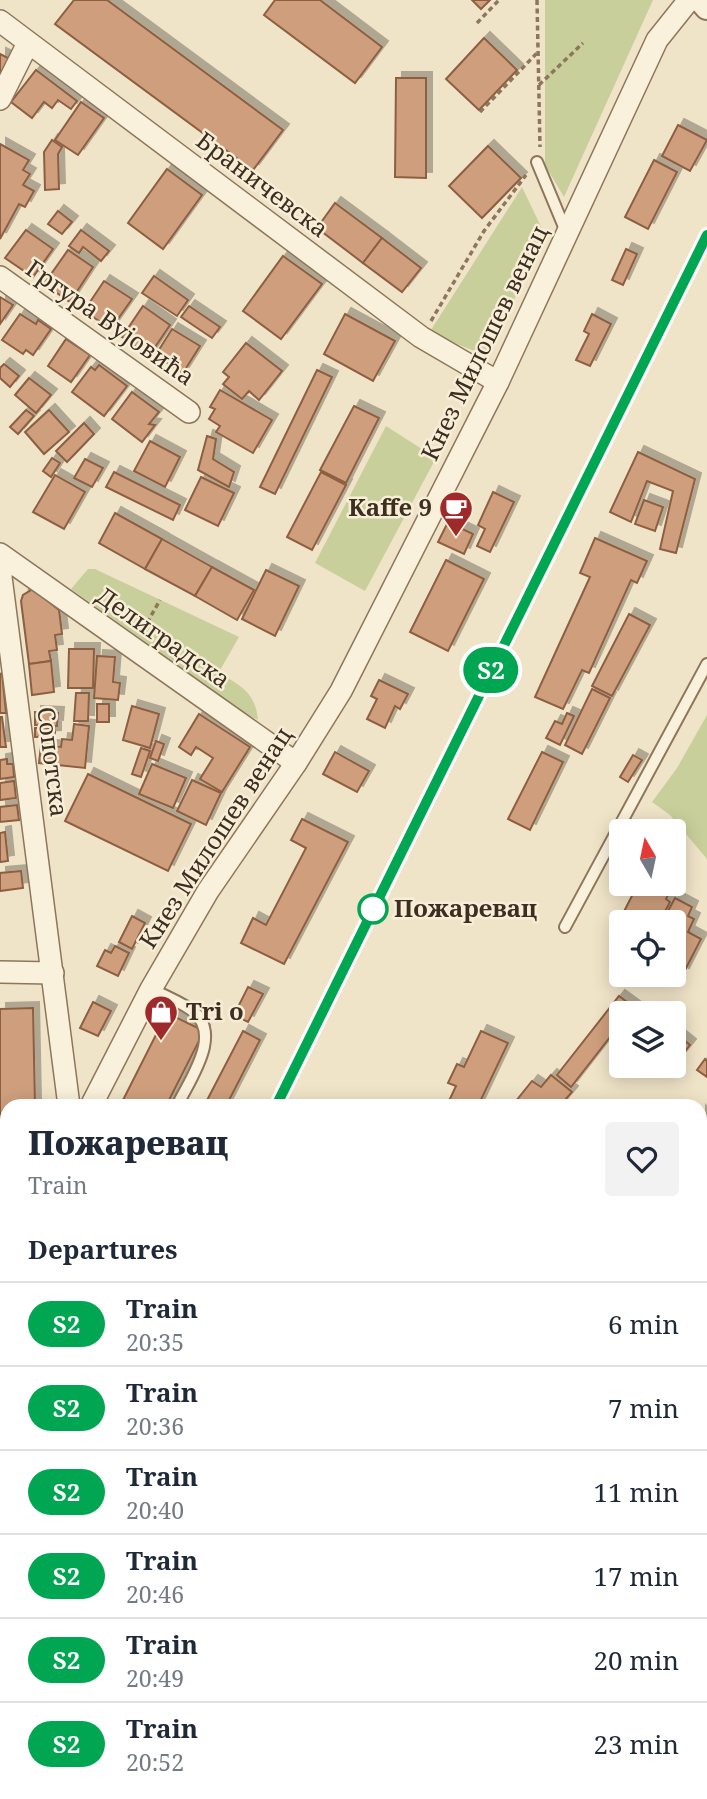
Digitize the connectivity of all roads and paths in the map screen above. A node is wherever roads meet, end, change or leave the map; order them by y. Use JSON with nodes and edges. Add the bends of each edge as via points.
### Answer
{"nodes":[{"id":1,"x":499,"y":0,"type":"edge"},
{"id":2,"x":537,"y":0,"type":"edge"},
{"id":3,"x":689,"y":0,"type":"edge"},
{"id":4,"x":701,"y":0,"type":"edge"},
{"id":5,"x":707,"y":7,"type":"edge"},
{"id":6,"x":0,"y":21,"type":"edge"},
{"id":7,"x":477,"y":23,"type":"dead end"},
{"id":8,"x":28,"y":43,"type":"junction"},
{"id":9,"x":583,"y":43,"type":"dead end"},
{"id":10,"x":538,"y":52,"type":"junction"},
{"id":11,"x":538,"y":86,"type":"junction"},
{"id":12,"x":0,"y":99,"type":"edge"},
{"id":13,"x":480,"y":112,"type":"dead end"},
{"id":14,"x":537,"y":162,"type":"junction"},
{"id":15,"x":567,"y":234,"type":"junction"},
{"id":16,"x":0,"y":278,"type":"edge"},
{"id":17,"x":421,"y":337,"type":"junction"},
{"id":18,"x":498,"y":382,"type":"junction"},
{"id":19,"x":189,"y":412,"type":"dead end"},
{"id":20,"x":2,"y":567,"type":"edge"},
{"id":21,"x":160,"y":600,"type":"dead end"},
{"id":22,"x":147,"y":623,"type":"junction"},
{"id":23,"x":159,"y":629,"type":"dead end"},
{"id":24,"x":139,"y":638,"type":"dead end"},
{"id":25,"x":707,"y":664,"type":"edge"},
{"id":26,"x":296,"y":763,"type":"junction"},
{"id":27,"x":565,"y":927,"type":"dead end"},
{"id":28,"x":0,"y":972,"type":"edge"},
{"id":29,"x":53,"y":973,"type":"junction"},
{"id":30,"x":151,"y":989,"type":"junction"},
{"id":31,"x":68,"y":1099,"type":"edge"},
{"id":32,"x":95,"y":1099,"type":"edge"},
{"id":33,"x":180,"y":1099,"type":"edge"}],
"edges":[{"from":1,"to":7,"type":"path"},
{"from":2,"to":10,"type":"path"},
{"from":3,"to":15,"type":"street","name":"Кнез Милошев венац","via":[[657,40]]},
{"from":4,"to":5,"type":"street"},
{"from":6,"to":8,"type":"street","name":"Браничевска"},
{"from":8,"to":12,"type":"street"},
{"from":8,"to":17,"type":"street","name":"Браничевска"},
{"from":9,"to":11,"type":"path"},
{"from":10,"to":11,"type":"path"},
{"from":10,"to":13,"type":"path"},
{"from":11,"to":14,"type":"path"},
{"from":14,"to":15,"type":"lane"},
{"from":14,"to":17,"type":"path","via":[[484,230]]},
{"from":15,"to":18,"type":"street","name":"Кнез Милошев венац"},
{"from":16,"to":19,"type":"street","name":"Гргура Вујовића"},
{"from":17,"to":18,"type":"street","name":"Браничевска"},
{"from":18,"to":26,"type":"street","name":"Кнез Милошев венац","via":[[341,691]]},
{"from":20,"to":26,"type":"street","name":"Делиградска"},
{"from":20,"to":29,"type":"street","name":"Сопотска"},
{"from":21,"to":22,"type":"path"},
{"from":22,"to":23,"type":"path"},
{"from":22,"to":24,"type":"path"},
{"from":25,"to":27,"type":"lane"},
{"from":26,"to":30,"type":"street","name":"Кнез Милошев венац","via":[[208,891]]},
{"from":28,"to":29,"type":"street"},
{"from":29,"to":31,"type":"street","name":"Сопотска"},
{"from":30,"to":32,"type":"street","name":"Кнез Милошев венац"},
{"from":30,"to":33,"type":"lane","via":[[191,1009],[203,1023],[203,1053]]}]}
